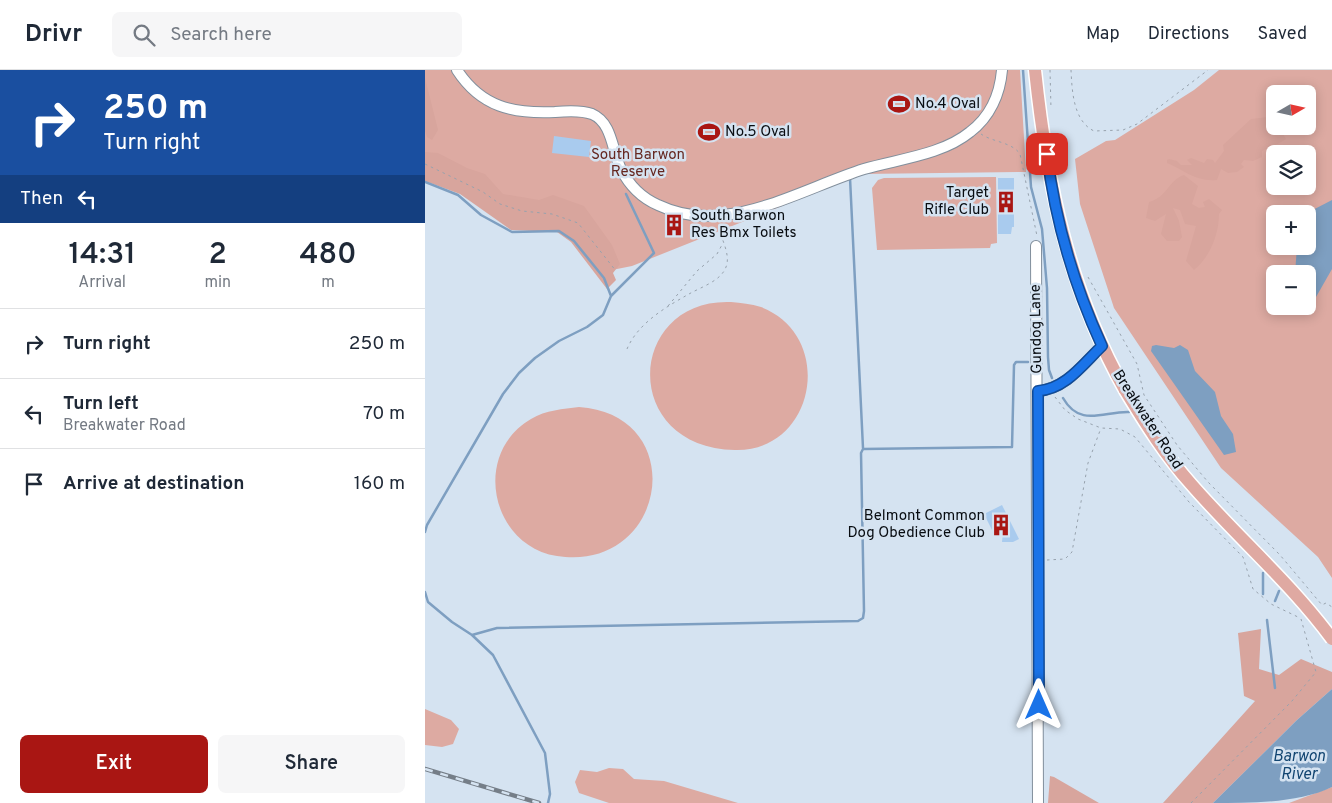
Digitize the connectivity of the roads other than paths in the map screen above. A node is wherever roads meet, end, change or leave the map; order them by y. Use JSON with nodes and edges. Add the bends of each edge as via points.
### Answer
{"nodes":[{"id":1,"x":457,"y":70,"type":"edge"},
{"id":2,"x":1002,"y":70,"type":"edge"},
{"id":3,"x":1035,"y":70,"type":"edge"},
{"id":4,"x":1044,"y":70,"type":"edge"},
{"id":5,"x":1047,"y":119,"type":"junction"},
{"id":6,"x":1036,"y":246,"type":"road end"},
{"id":7,"x":1102,"y":346,"type":"junction"},
{"id":8,"x":1038,"y":391,"type":"junction"},
{"id":9,"x":1332,"y":639,"type":"edge"},
{"id":10,"x":1038,"y":803,"type":"edge"}],
"edges":[{"from":1,"to":2,"type":"street","via":[[475,92],[511,111],[592,114],[603,122],[621,168],[643,197],[680,213],[717,216],[751,209],[959,140],[974,129],[994,101]]},
{"from":3,"to":5,"type":"main road","name":"Breakwater Road"},
{"from":4,"to":5,"type":"main road","name":"Breakwater Road"},
{"from":5,"to":7,"type":"main road","name":"Breakwater Road","via":[[1051,183],[1061,231],[1076,282]]},
{"from":6,"to":8,"type":"street","name":"Gundog Lane"},
{"from":7,"to":8,"type":"street","via":[[1067,380],[1052,390]]},
{"from":7,"to":9,"type":"main road","name":"Breakwater Road","bridge":true,"via":[[1156,439],[1189,482],[1283,578]]},
{"from":8,"to":10,"type":"street","name":"Gundog Lane"}]}
